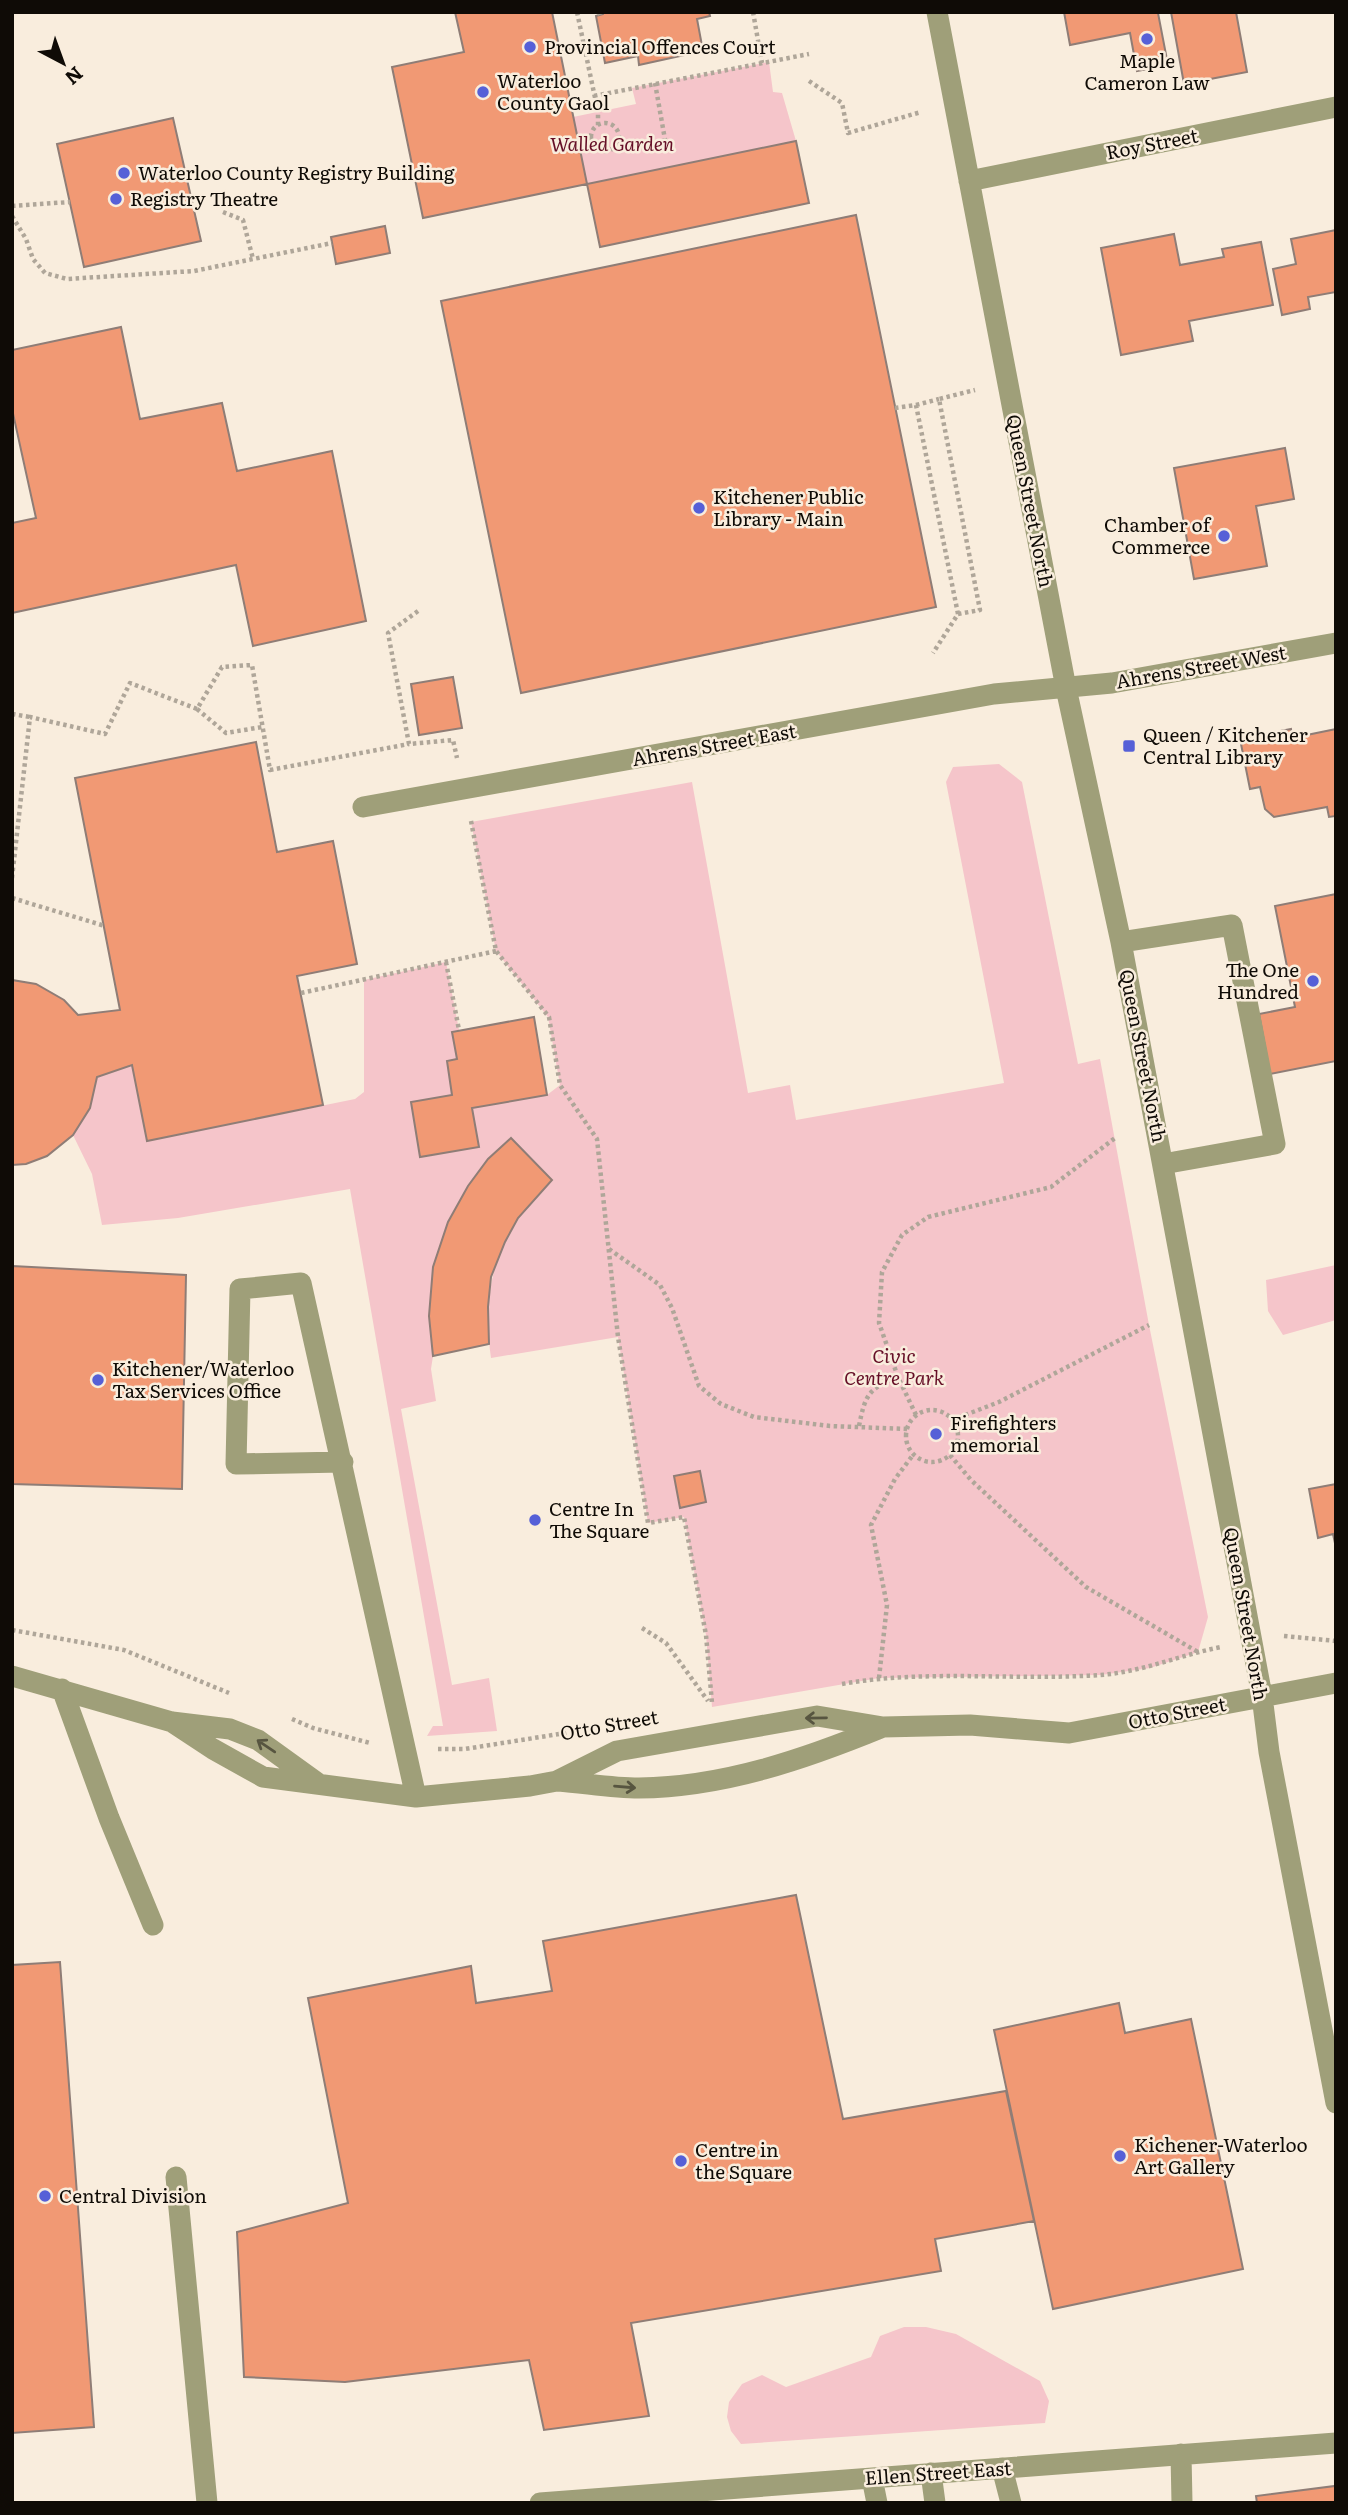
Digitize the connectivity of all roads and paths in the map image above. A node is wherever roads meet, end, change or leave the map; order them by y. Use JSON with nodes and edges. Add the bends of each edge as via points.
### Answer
{"nodes":[{"id":1,"x":577,"y":12,"type":"edge"},
{"id":2,"x":753,"y":12,"type":"edge"},
{"id":3,"x":937,"y":12,"type":"edge"},
{"id":4,"x":583,"y":45,"type":"junction"},
{"id":5,"x":560,"y":51,"type":"dead end"},
{"id":6,"x":809,"y":54,"type":"dead end"},
{"id":7,"x":762,"y":63,"type":"junction"},
{"id":8,"x":809,"y":81,"type":"dead end"},
{"id":9,"x":655,"y":83,"type":"junction"},
{"id":10,"x":594,"y":96,"type":"junction"},
{"id":11,"x":1336,"y":107,"type":"edge"},
{"id":12,"x":921,"y":112,"type":"dead end"},
{"id":13,"x":598,"y":126,"type":"junction"},
{"id":14,"x":667,"y":151,"type":"dead end"},
{"id":15,"x":969,"y":181,"type":"junction"},
{"id":16,"x":70,"y":202,"type":"dead end"},
{"id":17,"x":12,"y":206,"type":"edge"},
{"id":18,"x":223,"y":212,"type":"dead end"},
{"id":19,"x":12,"y":216,"type":"edge"},
{"id":20,"x":332,"y":243,"type":"dead end"},
{"id":21,"x":253,"y":259,"type":"junction"},
{"id":22,"x":975,"y":390,"type":"dead end"},
{"id":23,"x":939,"y":399,"type":"junction"},
{"id":24,"x":915,"y":405,"type":"junction"},
{"id":25,"x":895,"y":408,"type":"dead end"},
{"id":26,"x":418,"y":611,"type":"dead end"},
{"id":27,"x":958,"y":614,"type":"junction"},
{"id":28,"x":1336,"y":643,"type":"edge"},
{"id":29,"x":933,"y":653,"type":"dead end"},
{"id":30,"x":1066,"y":688,"type":"junction"},
{"id":31,"x":197,"y":709,"type":"junction"},
{"id":32,"x":12,"y":714,"type":"edge"},
{"id":33,"x":30,"y":716,"type":"junction"},
{"id":34,"x":262,"y":727,"type":"junction"},
{"id":35,"x":409,"y":744,"type":"junction"},
{"id":36,"x":464,"y":789,"type":"junction"},
{"id":37,"x":363,"y":807,"type":"dead end"},
{"id":38,"x":14,"y":843,"type":"edge"},
{"id":39,"x":12,"y":878,"type":"edge"},
{"id":40,"x":12,"y":898,"type":"edge"},
{"id":41,"x":105,"y":926,"type":"dead end"},
{"id":42,"x":1121,"y":942,"type":"junction"},
{"id":43,"x":496,"y":951,"type":"junction"},
{"id":44,"x":446,"y":962,"type":"junction"},
{"id":45,"x":301,"y":993,"type":"dead end"},
{"id":46,"x":459,"y":1030,"type":"dead end"},
{"id":47,"x":1115,"y":1138,"type":"dead end"},
{"id":48,"x":1163,"y":1164,"type":"junction"},
{"id":49,"x":608,"y":1248,"type":"junction"},
{"id":50,"x":1149,"y":1325,"type":"dead end"},
{"id":51,"x":898,"y":1377,"type":"junction"},
{"id":52,"x":916,"y":1415,"type":"junction"},
{"id":53,"x":952,"y":1420,"type":"junction"},
{"id":54,"x":859,"y":1426,"type":"junction"},
{"id":55,"x":907,"y":1429,"type":"junction"},
{"id":56,"x":913,"y":1455,"type":"junction"},
{"id":57,"x":950,"y":1455,"type":"junction"},
{"id":58,"x":342,"y":1462,"type":"junction"},
{"id":59,"x":642,"y":1628,"type":"dead end"},
{"id":60,"x":12,"y":1630,"type":"edge"},
{"id":61,"x":1276,"y":1637,"type":"dead end"},
{"id":62,"x":1336,"y":1641,"type":"edge"},
{"id":63,"x":1220,"y":1647,"type":"dead end"},
{"id":64,"x":1198,"y":1651,"type":"junction"},
{"id":65,"x":12,"y":1676,"type":"edge"},
{"id":66,"x":879,"y":1678,"type":"junction"},
{"id":67,"x":1336,"y":1683,"type":"edge"},
{"id":68,"x":841,"y":1685,"type":"dead end"},
{"id":69,"x":62,"y":1689,"type":"junction"},
{"id":70,"x":230,"y":1693,"type":"dead end"},
{"id":71,"x":1262,"y":1696,"type":"junction"},
{"id":72,"x":289,"y":1718,"type":"dead end"},
{"id":73,"x":172,"y":1722,"type":"junction"},
{"id":74,"x":883,"y":1727,"type":"junction"},
{"id":75,"x":578,"y":1731,"type":"dead end"},
{"id":76,"x":406,"y":1750,"type":"junction"},
{"id":77,"x":557,"y":1781,"type":"junction"},
{"id":78,"x":321,"y":1786,"type":"junction"},
{"id":79,"x":416,"y":1797,"type":"junction"},
{"id":80,"x":153,"y":1926,"type":"dead end"},
{"id":81,"x":1336,"y":2103,"type":"edge"},
{"id":82,"x":176,"y":2177,"type":"dead end"},
{"id":83,"x":1336,"y":2443,"type":"edge"},
{"id":84,"x":1181,"y":2454,"type":"junction"},
{"id":85,"x":1002,"y":2468,"type":"junction"},
{"id":86,"x":931,"y":2473,"type":"junction"},
{"id":87,"x":872,"y":2478,"type":"junction"},
{"id":88,"x":564,"y":2502,"type":"edge"},
{"id":89,"x":207,"y":2503,"type":"edge"},
{"id":90,"x":540,"y":2503,"type":"edge"},
{"id":91,"x":877,"y":2503,"type":"edge"},
{"id":92,"x":936,"y":2503,"type":"edge"},
{"id":93,"x":1011,"y":2503,"type":"edge"},
{"id":94,"x":1182,"y":2503,"type":"edge"}],
"edges":[{"from":1,"to":4,"type":"path"},
{"from":2,"to":7,"type":"path"},
{"from":3,"to":15,"type":"street","name":"Queen Street North"},
{"from":4,"to":5,"type":"path"},
{"from":4,"to":10,"type":"path"},
{"from":6,"to":7,"type":"path"},
{"from":7,"to":9,"type":"path"},
{"from":8,"to":12,"type":"path","via":[[842,103],[848,133]]},
{"from":9,"to":10,"type":"path"},
{"from":9,"to":14,"type":"path"},
{"from":10,"to":13,"type":"path"},
{"from":11,"to":15,"type":"street","name":"Roy Street"},
{"from":13,"to":13,"type":"path","via":[[592,141],[600,150],[617,145],[618,131],[607,123]]},
{"from":15,"to":30,"type":"street","name":"Queen Street North"},
{"from":16,"to":17,"type":"path"},
{"from":18,"to":21,"type":"path","via":[[243,220]]},
{"from":19,"to":21,"type":"path","via":[[45,273],[67,279],[194,271]]},
{"from":20,"to":21,"type":"path"},
{"from":22,"to":23,"type":"path"},
{"from":23,"to":24,"type":"path"},
{"from":23,"to":27,"type":"path","via":[[980,610]]},
{"from":24,"to":25,"type":"path"},
{"from":24,"to":27,"type":"path"},
{"from":26,"to":35,"type":"path","via":[[388,633]]},
{"from":27,"to":29,"type":"path"},
{"from":28,"to":30,"type":"street","name":"Ahrens Street West"},
{"from":30,"to":36,"type":"street","name":"Ahrens Street East","via":[[994,694]]},
{"from":30,"to":42,"type":"street","name":"Queen Street North"},
{"from":31,"to":33,"type":"path","via":[[130,683],[105,734]]},
{"from":31,"to":34,"type":"path","via":[[226,733]]},
{"from":31,"to":34,"type":"path","via":[[222,667],[252,665]]},
{"from":32,"to":33,"type":"path"},
{"from":33,"to":38,"type":"path"},
{"from":34,"to":35,"type":"path","via":[[270,770]]},
{"from":35,"to":36,"type":"path","via":[[453,740]]},
{"from":36,"to":37,"type":"street","name":"Ahrens Street East"},
{"from":36,"to":43,"type":"path"},
{"from":38,"to":39,"type":"path"},
{"from":40,"to":41,"type":"path"},
{"from":42,"to":48,"type":"street","name":"Queen Street North"},
{"from":42,"to":48,"type":"street","via":[[1232,925],[1275,1144]]},
{"from":43,"to":44,"type":"path"},
{"from":43,"to":49,"type":"path","via":[[548,1017],[561,1085],[597,1139]]},
{"from":44,"to":45,"type":"path"},
{"from":44,"to":46,"type":"path"},
{"from":47,"to":51,"type":"path","via":[[1051,1187],[928,1217],[902,1235],[883,1272],[879,1323]]},
{"from":48,"to":71,"type":"street","name":"Queen Street North"},
{"from":49,"to":54,"type":"path","via":[[660,1285],[699,1386],[721,1404],[754,1417]]},
{"from":49,"to":59,"type":"path","via":[[648,1523],[684,1517],[706,1635],[712,1707],[666,1643]]},
{"from":50,"to":53,"type":"path","via":[[999,1402]]},
{"from":51,"to":52,"type":"path"},
{"from":51,"to":54,"type":"path","via":[[878,1384],[864,1402]]},
{"from":52,"to":53,"type":"path","via":[[934,1410]]},
{"from":52,"to":55,"type":"path"},
{"from":53,"to":57,"type":"path","via":[[957,1438]]},
{"from":54,"to":55,"type":"path"},
{"from":55,"to":56,"type":"path","via":[[906,1443]]},
{"from":56,"to":57,"type":"path","via":[[930,1462]]},
{"from":56,"to":66,"type":"path","via":[[871,1525],[887,1605]]},
{"from":57,"to":64,"type":"path","via":[[1086,1587]]},
{"from":58,"to":58,"type":"street","via":[[236,1464],[240,1289],[301,1283]]},
{"from":58,"to":76,"type":"street"},
{"from":60,"to":70,"type":"path","via":[[124,1650]]},
{"from":61,"to":62,"type":"path"},
{"from":63,"to":64,"type":"path"},
{"from":64,"to":66,"type":"path","via":[[1150,1668],[1101,1675]]},
{"from":65,"to":69,"type":"street","name":"Otto Street"},
{"from":66,"to":68,"type":"path"},
{"from":67,"to":71,"type":"street","name":"Otto Street"},
{"from":69,"to":73,"type":"street","name":"Otto Street"},
{"from":69,"to":80,"type":"street"},
{"from":71,"to":74,"type":"street","name":"Otto Street","via":[[1069,1732]]},
{"from":71,"to":81,"type":"street","name":"Queen Street North"},
{"from":72,"to":76,"type":"path","name":"Otto Street","via":[[363,1742]]},
{"from":73,"to":78,"type":"street","name":"Otto Street","via":[[263,1777]]},
{"from":78,"to":73,"type":"street","name":"Otto Street","one_way":true,"via":[[258,1740],[230,1729]]},
{"from":77,"to":74,"type":"street","name":"Otto Street","one_way":true,"via":[[639,1788],[725,1779],[817,1754]]},
{"from":74,"to":77,"type":"street","name":"Otto Street","one_way":true,"via":[[817,1716],[617,1751]]},
{"from":75,"to":76,"type":"path","name":"Otto Street","via":[[464,1749]]},
{"from":76,"to":79,"type":"street"},
{"from":77,"to":79,"type":"street","name":"Otto Street"},
{"from":78,"to":79,"type":"street","name":"Otto Street"},
{"from":82,"to":89,"type":"street"},
{"from":83,"to":84,"type":"street","name":"Ellen Street East"},
{"from":84,"to":85,"type":"street","name":"Ellen Street East"},
{"from":84,"to":94,"type":"street"},
{"from":85,"to":86,"type":"street","name":"Ellen Street East"},
{"from":85,"to":93,"type":"street"},
{"from":86,"to":87,"type":"street","name":"Ellen Street East"},
{"from":86,"to":92,"type":"street"},
{"from":87,"to":88,"type":"street","name":"Ellen Street East"},
{"from":87,"to":91,"type":"street"},
{"from":88,"to":90,"type":"street","name":"Ellen Street East"}]}
